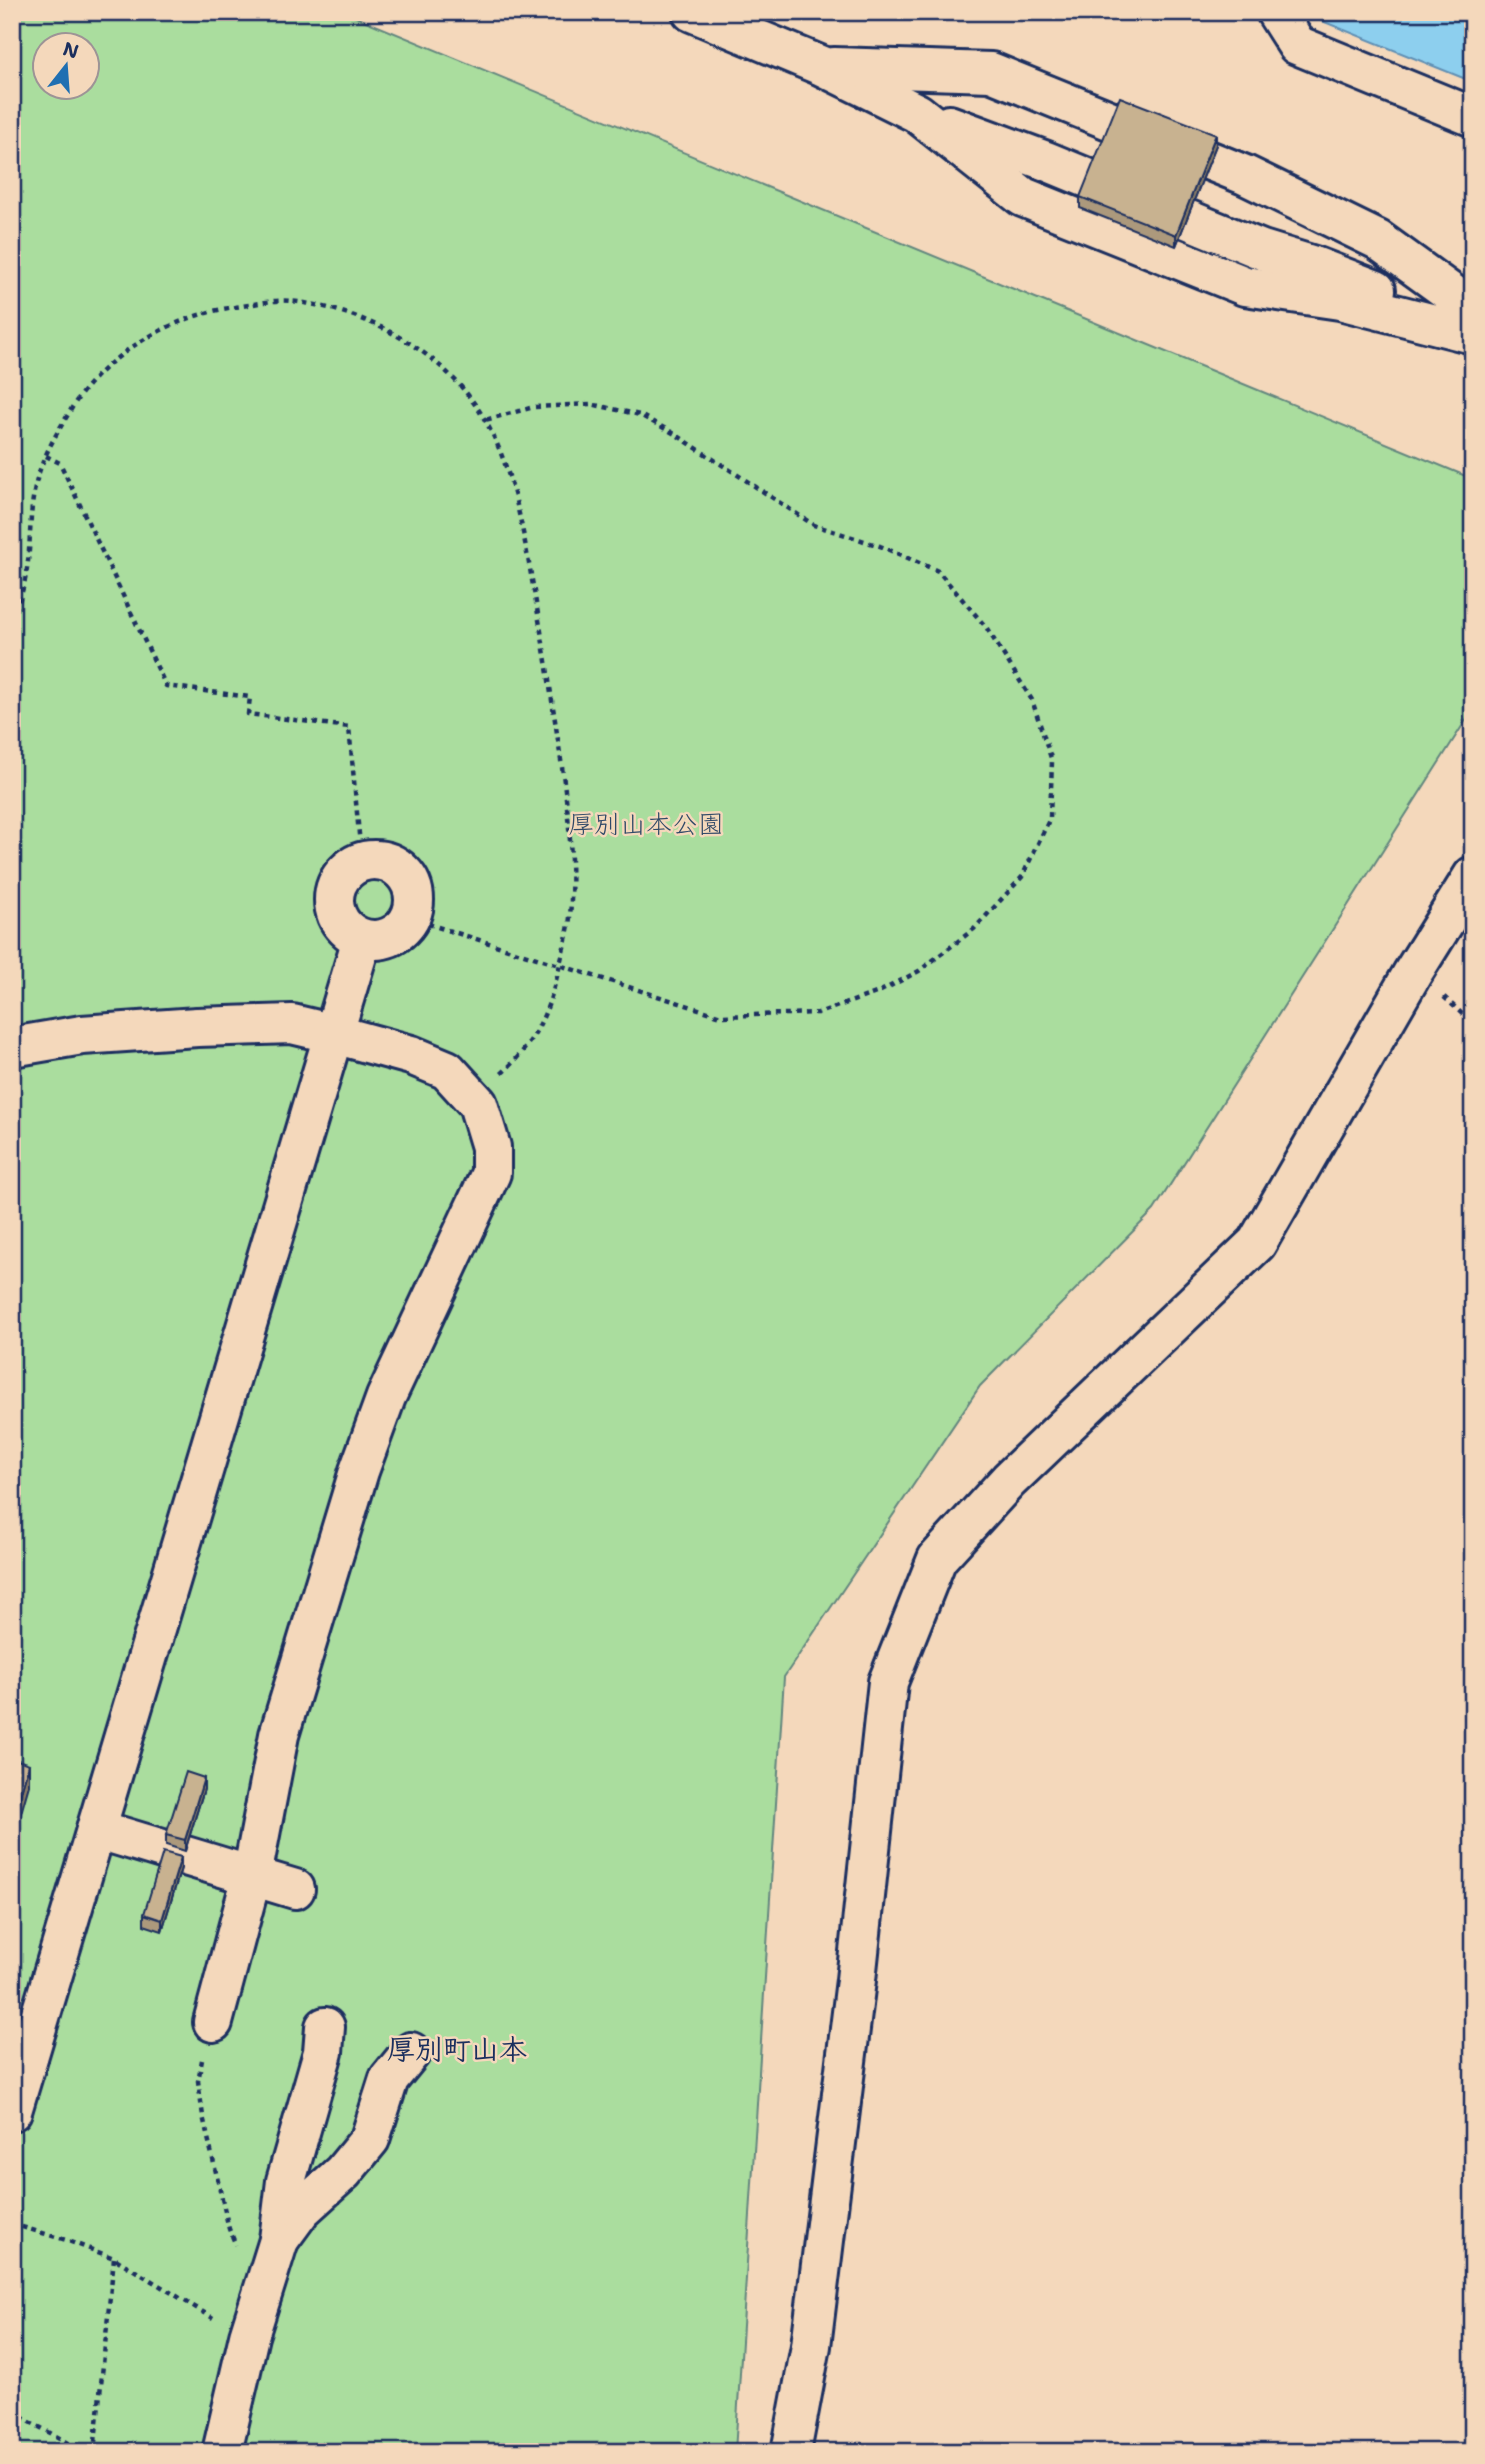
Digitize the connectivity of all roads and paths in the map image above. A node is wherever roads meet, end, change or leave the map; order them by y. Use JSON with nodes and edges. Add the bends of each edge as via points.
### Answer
{"nodes":[{"id":1,"x":692,"y":12,"type":"edge"},
{"id":2,"x":1276,"y":12,"type":"edge"},
{"id":3,"x":822,"y":66,"type":"junction"},
{"id":4,"x":918,"y":113,"type":"junction"},
{"id":5,"x":1473,"y":117,"type":"edge"},
{"id":6,"x":1473,"y":309,"type":"edge"},
{"id":7,"x":1473,"y":327,"type":"edge"},
{"id":8,"x":1473,"y":334,"type":"edge"},
{"id":9,"x":485,"y":420,"type":"junction"},
{"id":10,"x":46,"y":456,"type":"junction"},
{"id":11,"x":12,"y":620,"type":"edge"},
{"id":12,"x":364,"y":862,"type":"junction"},
{"id":13,"x":1473,"y":876,"type":"edge"},
{"id":14,"x":409,"y":918,"type":"junction"},
{"id":15,"x":362,"y":939,"type":"junction"},
{"id":16,"x":560,"y":967,"type":"junction"},
{"id":17,"x":334,"y":1034,"type":"junction"},
{"id":18,"x":12,"y":1047,"type":"edge"},
{"id":19,"x":473,"y":1098,"type":"junction"},
{"id":20,"x":96,"y":1829,"type":"junction"},
{"id":21,"x":251,"y":1876,"type":"junction"},
{"id":22,"x":295,"y":1889,"type":"dead end"},
{"id":23,"x":212,"y":2022,"type":"joint"},
{"id":24,"x":324,"y":2027,"type":"dead end"},
{"id":25,"x":411,"y":2052,"type":"dead end"},
{"id":26,"x":12,"y":2111,"type":"edge"},
{"id":27,"x":12,"y":2224,"type":"edge"},
{"id":28,"x":274,"y":2253,"type":"junction"},
{"id":29,"x":114,"y":2259,"type":"junction"},
{"id":30,"x":249,"y":2336,"type":"junction"},
{"id":31,"x":12,"y":2412,"type":"edge"},
{"id":32,"x":85,"y":2452,"type":"edge"},
{"id":33,"x":94,"y":2452,"type":"edge"},
{"id":34,"x":222,"y":2452,"type":"edge"},
{"id":35,"x":790,"y":2452,"type":"edge"}],
"edges":[{"from":1,"to":3,"type":"street"},
{"from":2,"to":5,"type":"street","via":[[1297,45]]},
{"from":3,"to":4,"type":"street"},
{"from":3,"to":6,"type":"street","via":[[990,72],[1245,175],[1366,234]]},
{"from":4,"to":7,"type":"street","via":[[1262,250],[1314,265]]},
{"from":4,"to":8,"type":"street","via":[[1023,197],[1245,286],[1339,300]]},
{"from":9,"to":10,"type":"path","via":[[439,366],[407,341],[365,320],[287,300],[212,310],[152,334],[100,372],[71,408]]},
{"from":9,"to":16,"type":"path","via":[[518,506],[561,760],[571,838],[570,919]]},
{"from":9,"to":16,"type":"path","via":[[534,407],[591,404],[640,415],[814,525],[937,571],[986,627],[1032,699],[1052,761],[1050,818],[1022,877],[974,929],[919,971],[879,992],[818,1013],[721,1016]]},
{"from":10,"to":11,"type":"path","via":[[36,482],[26,579]]},
{"from":10,"to":12,"type":"path","via":[[60,463],[166,686],[250,697],[248,714],[348,727]]},
{"from":12,"to":14,"type":"street","via":[[386,862],[407,877],[415,901]]},
{"from":12,"to":15,"type":"street","via":[[344,873],[333,899],[341,924]]},
{"from":13,"to":35,"type":"street","via":[[1257,1243],[1009,1480],[937,1559],[888,1682],[811,2346]]},
{"from":14,"to":15,"type":"street","via":[[392,936]]},
{"from":14,"to":16,"type":"path"},
{"from":15,"to":17,"type":"street"},
{"from":16,"to":19,"type":"path","via":[[549,1007],[527,1045]]},
{"from":17,"to":18,"type":"street","via":[[292,1024],[197,1027],[82,1035]]},
{"from":17,"to":19,"type":"street","via":[[447,1070]]},
{"from":17,"to":20,"type":"street"},
{"from":19,"to":21,"type":"street","via":[[491,1147],[491,1173],[386,1397],[359,1471],[279,1735]]},
{"from":20,"to":21,"type":"street"},
{"from":20,"to":26,"type":"street"},
{"from":21,"to":22,"type":"street"},
{"from":21,"to":23,"type":"street"},
{"from":23,"to":28,"type":"path","via":[[198,2081],[229,2230],[240,2253]]},
{"from":24,"to":28,"type":"street","via":[[323,2052],[286,2181]]},
{"from":25,"to":28,"type":"street","via":[[389,2079],[370,2139],[344,2172],[301,2210]]},
{"from":27,"to":29,"type":"path"},
{"from":28,"to":30,"type":"street"},
{"from":29,"to":30,"type":"path"},
{"from":29,"to":33,"type":"path"},
{"from":30,"to":34,"type":"street"},
{"from":31,"to":32,"type":"path"}]}
